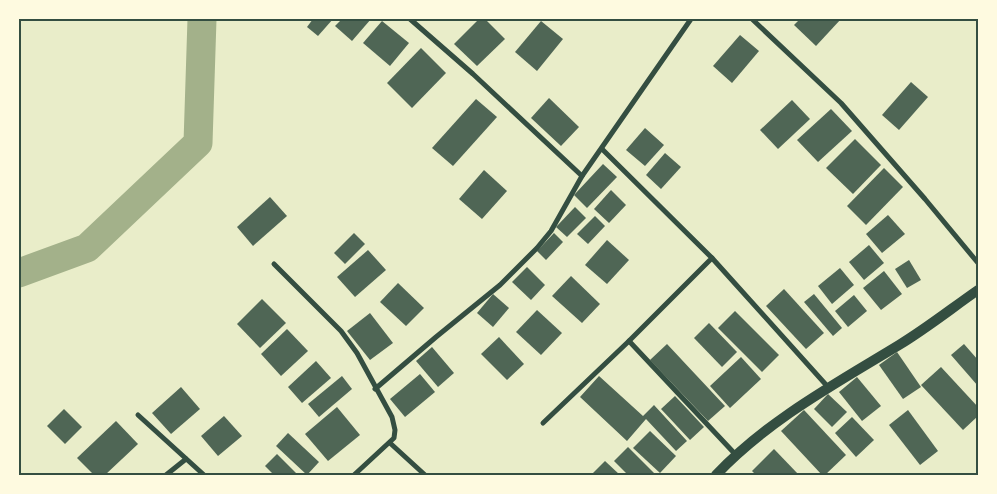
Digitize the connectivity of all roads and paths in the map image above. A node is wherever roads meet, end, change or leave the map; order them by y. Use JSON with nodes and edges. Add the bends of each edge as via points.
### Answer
{"nodes":[{"id":1,"x":410,"y":19,"type":"edge"},
{"id":2,"x":691,"y":19,"type":"edge"},
{"id":3,"x":752,"y":19,"type":"edge"},
{"id":4,"x":602,"y":149,"type":"junction"},
{"id":5,"x":582,"y":176,"type":"junction"},
{"id":6,"x":712,"y":258,"type":"junction"},
{"id":7,"x":274,"y":264,"type":"dead end"},
{"id":8,"x":978,"y":264,"type":"edge"},
{"id":9,"x":978,"y":290,"type":"edge"},
{"id":10,"x":629,"y":341,"type":"junction"},
{"id":11,"x":828,"y":387,"type":"junction"},
{"id":12,"x":375,"y":389,"type":"junction"},
{"id":13,"x":138,"y":415,"type":"dead end"},
{"id":14,"x":543,"y":423,"type":"dead end"},
{"id":15,"x":390,"y":444,"type":"junction"},
{"id":16,"x":736,"y":456,"type":"junction"},
{"id":17,"x":186,"y":459,"type":"junction"},
{"id":18,"x":166,"y":475,"type":"edge"},
{"id":19,"x":204,"y":475,"type":"edge"},
{"id":20,"x":354,"y":475,"type":"edge"},
{"id":21,"x":424,"y":475,"type":"edge"},
{"id":22,"x":716,"y":475,"type":"edge"}],
"edges":[{"from":1,"to":5,"type":"street"},
{"from":2,"to":4,"type":"street"},
{"from":3,"to":8,"type":"street","via":[[841,103]]},
{"from":4,"to":5,"type":"street"},
{"from":4,"to":6,"type":"street"},
{"from":5,"to":12,"type":"street","via":[[551,231],[506,279]]},
{"from":6,"to":10,"type":"street"},
{"from":6,"to":11,"type":"street"},
{"from":7,"to":12,"type":"street","via":[[341,331]]},
{"from":9,"to":11,"type":"main road","via":[[902,343]]},
{"from":10,"to":14,"type":"street"},
{"from":10,"to":16,"type":"street"},
{"from":11,"to":16,"type":"main road","via":[[771,426]]},
{"from":12,"to":15,"type":"street","via":[[392,417],[394,438]]},
{"from":13,"to":17,"type":"street"},
{"from":15,"to":20,"type":"street"},
{"from":15,"to":21,"type":"street"},
{"from":16,"to":22,"type":"main road"},
{"from":17,"to":18,"type":"street"},
{"from":17,"to":19,"type":"street"}]}
